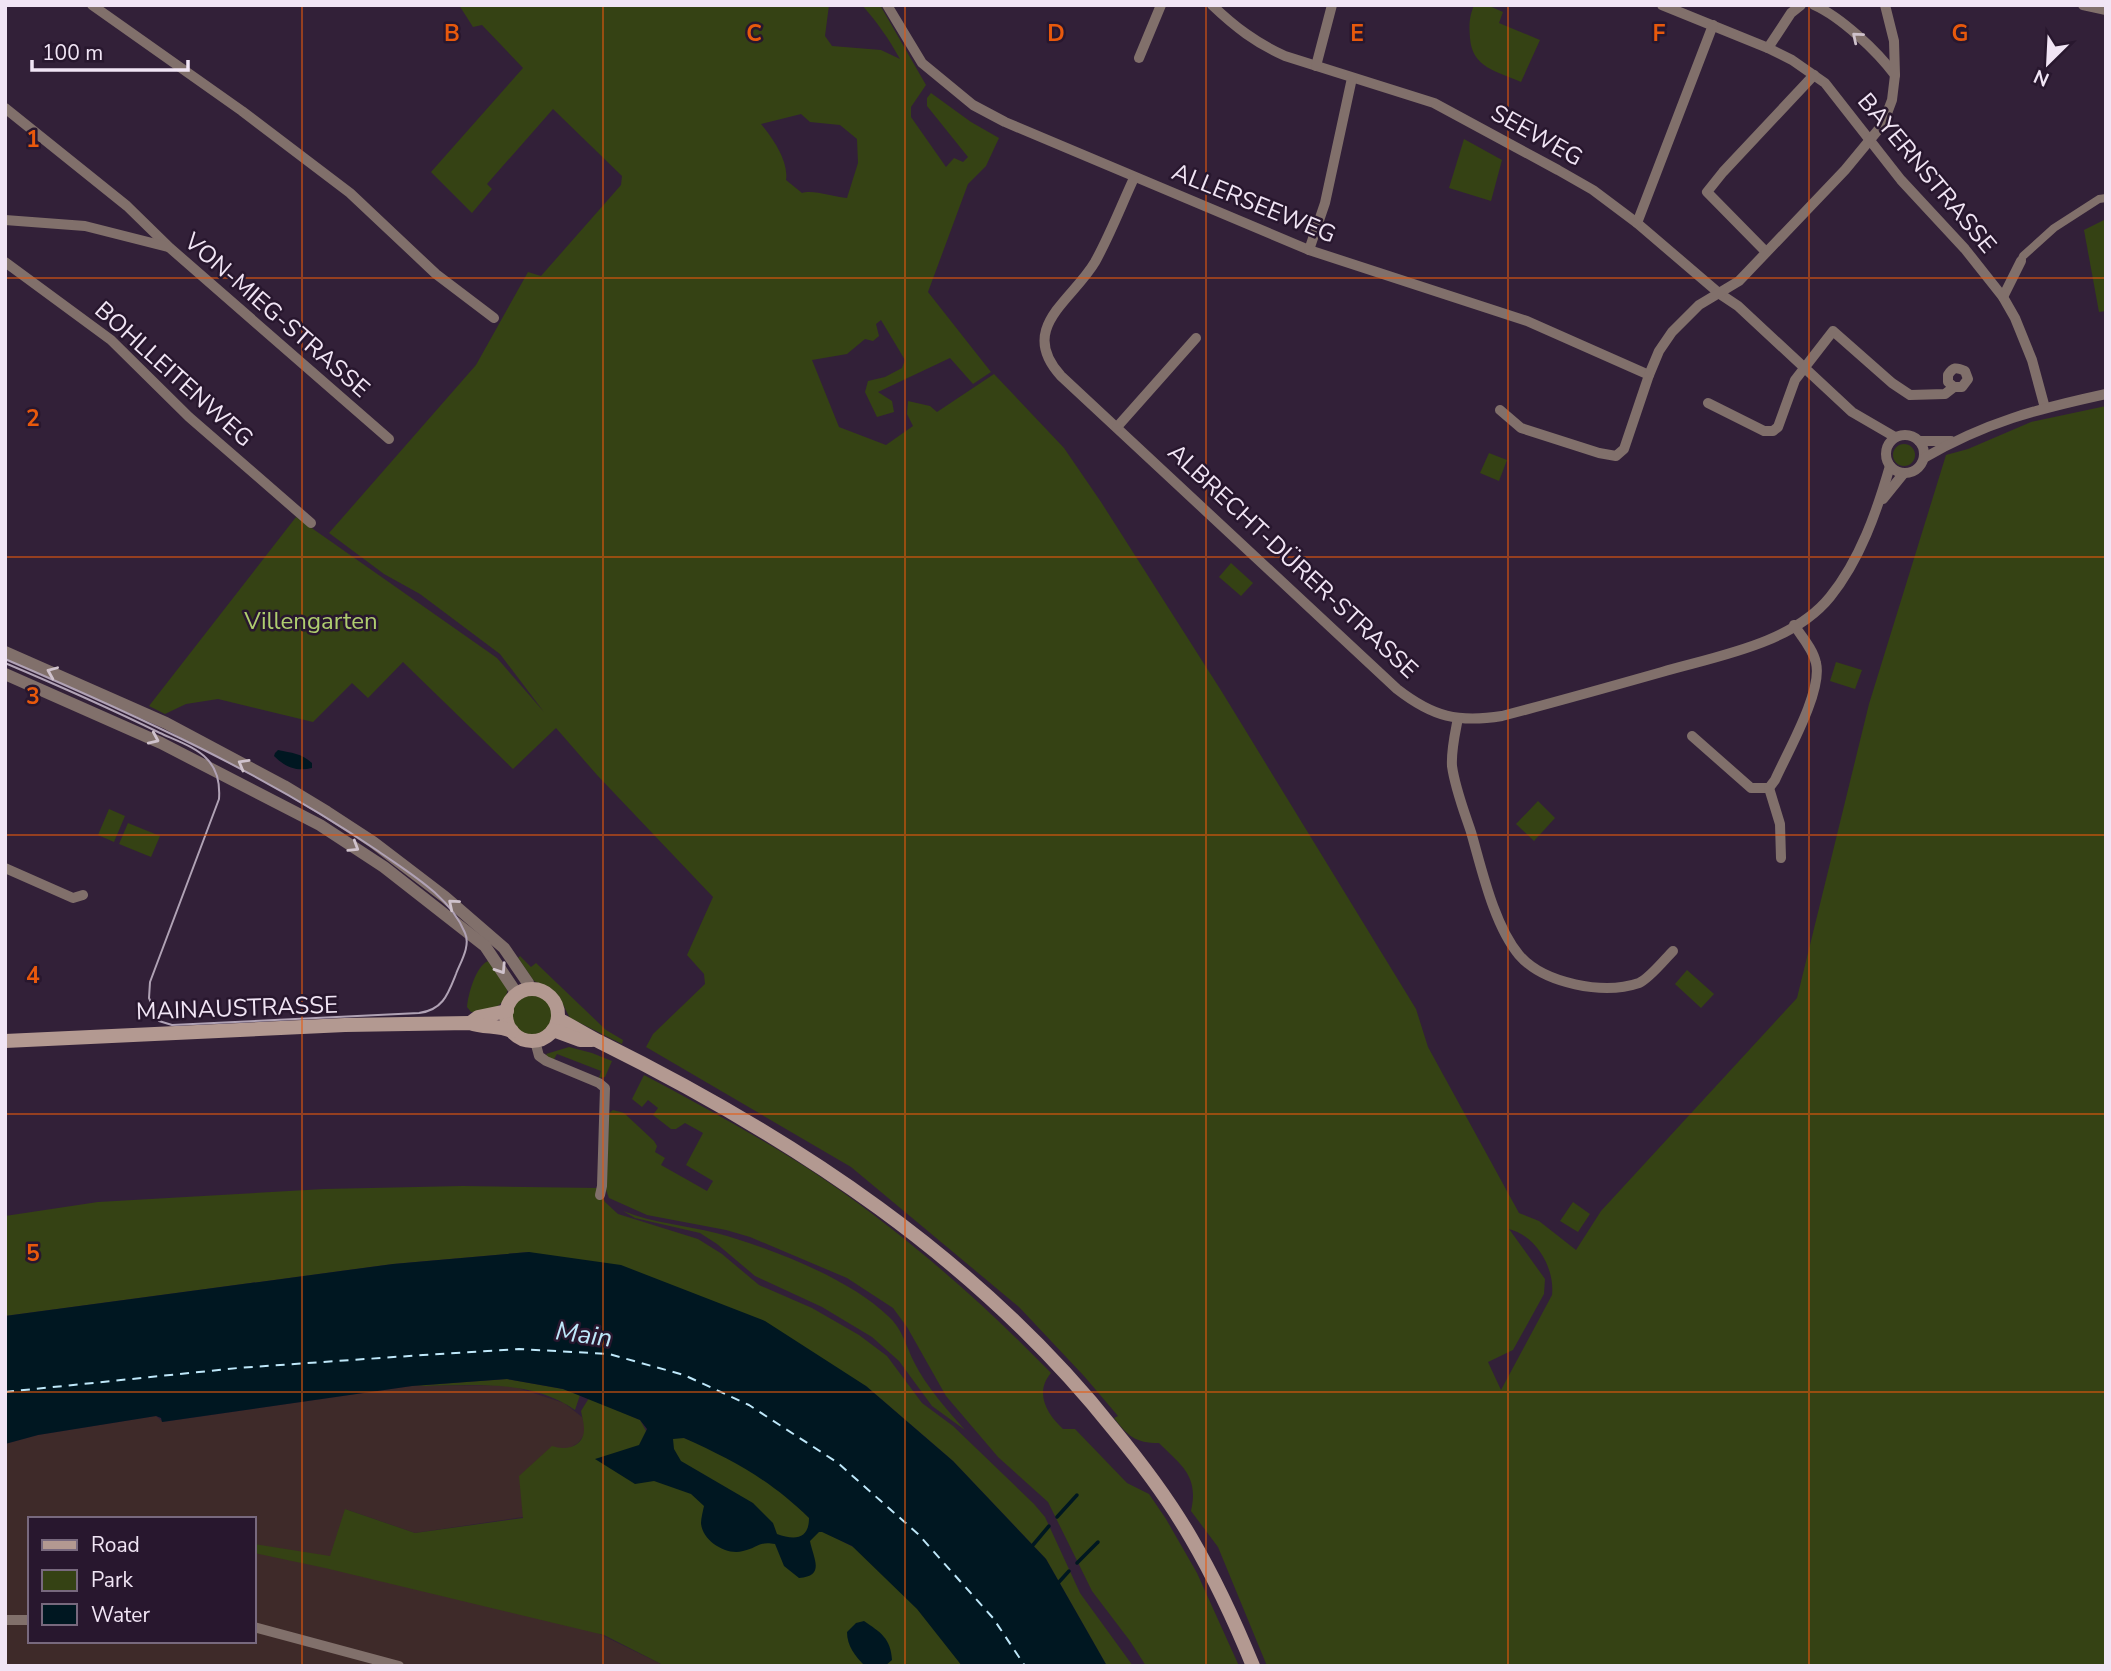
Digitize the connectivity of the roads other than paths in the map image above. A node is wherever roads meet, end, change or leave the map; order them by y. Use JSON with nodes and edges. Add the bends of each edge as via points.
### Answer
{"nodes":[{"id":1,"x":92,"y":5,"type":"edge"},
{"id":2,"x":887,"y":5,"type":"edge"},
{"id":3,"x":1161,"y":5,"type":"edge"},
{"id":4,"x":1212,"y":5,"type":"edge"},
{"id":5,"x":1332,"y":5,"type":"edge"},
{"id":6,"x":1662,"y":5,"type":"edge"},
{"id":7,"x":1801,"y":5,"type":"edge"},
{"id":8,"x":1814,"y":5,"type":"edge"},
{"id":9,"x":1885,"y":5,"type":"edge"},
{"id":10,"x":2083,"y":5,"type":"edge"},
{"id":11,"x":2106,"y":10,"type":"edge"},
{"id":12,"x":1713,"y":25,"type":"junction"},
{"id":13,"x":1768,"y":48,"type":"junction"},
{"id":14,"x":1139,"y":58,"type":"dead end"},
{"id":15,"x":1317,"y":66,"type":"junction"},
{"id":16,"x":1814,"y":75,"type":"junction"},
{"id":17,"x":1895,"y":75,"type":"junction"},
{"id":18,"x":1352,"y":78,"type":"junction"},
{"id":19,"x":5,"y":108,"type":"edge"},
{"id":20,"x":1871,"y":141,"type":"junction"},
{"id":21,"x":1134,"y":178,"type":"junction"},
{"id":22,"x":2106,"y":198,"type":"edge"},
{"id":23,"x":5,"y":219,"type":"edge"},
{"id":24,"x":1637,"y":223,"type":"junction"},
{"id":25,"x":170,"y":248,"type":"junction"},
{"id":26,"x":1309,"y":250,"type":"junction"},
{"id":27,"x":1766,"y":252,"type":"junction"},
{"id":28,"x":2021,"y":261,"type":"joint"},
{"id":29,"x":5,"y":262,"type":"edge"},
{"id":30,"x":1720,"y":293,"type":"junction"},
{"id":31,"x":2003,"y":297,"type":"junction"},
{"id":32,"x":494,"y":318,"type":"dead end"},
{"id":33,"x":1196,"y":338,"type":"dead end"},
{"id":34,"x":1805,"y":366,"type":"junction"},
{"id":35,"x":1649,"y":375,"type":"junction"},
{"id":36,"x":1954,"y":387,"type":"dead end"},
{"id":37,"x":2106,"y":394,"type":"edge"},
{"id":38,"x":1708,"y":403,"type":"dead end"},
{"id":39,"x":2045,"y":408,"type":"junction"},
{"id":40,"x":1500,"y":410,"type":"dead end"},
{"id":41,"x":1866,"y":422,"type":"junction"},
{"id":42,"x":1117,"y":427,"type":"junction"},
{"id":43,"x":1895,"y":437,"type":"junction"},
{"id":44,"x":389,"y":439,"type":"dead end"},
{"id":45,"x":1919,"y":441,"type":"junction"},
{"id":46,"x":1953,"y":441,"type":"junction"},
{"id":47,"x":1887,"y":447,"type":"junction"},
{"id":48,"x":1924,"y":458,"type":"junction"},
{"id":49,"x":1890,"y":466,"type":"junction"},
{"id":50,"x":1904,"y":473,"type":"junction"},
{"id":51,"x":1879,"y":503,"type":"junction"},
{"id":52,"x":311,"y":523,"type":"dead end"},
{"id":53,"x":1794,"y":625,"type":"junction"},
{"id":54,"x":6,"y":652,"type":"edge"},
{"id":55,"x":5,"y":674,"type":"edge"},
{"id":56,"x":100,"y":693,"type":"junction"},
{"id":57,"x":91,"y":711,"type":"junction"},
{"id":58,"x":1458,"y":718,"type":"junction"},
{"id":59,"x":1692,"y":736,"type":"dead end"},
{"id":60,"x":284,"y":786,"type":"junction"},
{"id":61,"x":1769,"y":788,"type":"junction"},
{"id":62,"x":277,"y":802,"type":"junction"},
{"id":63,"x":327,"y":812,"type":"junction"},
{"id":64,"x":320,"y":825,"type":"junction"},
{"id":65,"x":1781,"y":858,"type":"dead end"},
{"id":66,"x":387,"y":861,"type":"junction"},
{"id":67,"x":5,"y":868,"type":"edge"},
{"id":68,"x":83,"y":895,"type":"dead end"},
{"id":69,"x":1674,"y":951,"type":"dead end"},
{"id":70,"x":523,"y":992,"type":"junction"},
{"id":71,"x":507,"y":1011,"type":"junction"},
{"id":72,"x":470,"y":1023,"type":"junction"},
{"id":73,"x":556,"y":1025,"type":"junction"},
{"id":74,"x":512,"y":1031,"type":"junction"},
{"id":75,"x":5,"y":1041,"type":"edge"},
{"id":76,"x":537,"y":1046,"type":"junction"},
{"id":77,"x":600,"y":1195,"type":"dead end"},
{"id":78,"x":5,"y":1620,"type":"edge"},
{"id":79,"x":28,"y":1620,"type":"edge"},
{"id":80,"x":256,"y":1628,"type":"edge"},
{"id":81,"x":399,"y":1666,"type":"edge"},
{"id":82,"x":1253,"y":1666,"type":"edge"}],
"edges":[{"from":1,"to":32,"type":"street","via":[[350,193],[436,274]]},
{"from":2,"to":21,"type":"street","name":"ALLERSEEWEG","via":[[922,63],[973,105]]},
{"from":3,"to":14,"type":"street"},
{"from":4,"to":15,"type":"street","name":"SEEWEG","via":[[1263,46]]},
{"from":5,"to":15,"type":"street"},
{"from":6,"to":12,"type":"street","name":"BAYERNSTRASSE"},
{"from":7,"to":13,"type":"street"},
{"from":17,"to":8,"type":"street","one_way":true,"via":[[1883,59]]},
{"from":9,"to":17,"type":"street","via":[[1894,41]]},
{"from":10,"to":11,"type":"street"},
{"from":12,"to":13,"type":"street","name":"BAYERNSTRASSE"},
{"from":12,"to":24,"type":"street"},
{"from":13,"to":16,"type":"street","name":"BAYERNSTRASSE"},
{"from":15,"to":18,"type":"street","name":"SEEWEG"},
{"from":16,"to":20,"type":"street","name":"BAYERNSTRASSE"},
{"from":16,"to":27,"type":"street","via":[[1707,192]]},
{"from":17,"to":20,"type":"street","via":[[1892,100]]},
{"from":18,"to":24,"type":"street","name":"SEEWEG","via":[[1448,110],[1593,190]]},
{"from":18,"to":26,"type":"street","via":[[1325,203]]},
{"from":19,"to":25,"type":"street","via":[[127,206]]},
{"from":20,"to":27,"type":"street"},
{"from":20,"to":31,"type":"street","name":"BAYERNSTRASSE"},
{"from":21,"to":26,"type":"street","name":"ALLERSEEWEG"},
{"from":21,"to":42,"type":"street","name":"ALBRECHT-DÜRER-STRASSE","via":[[1094,264],[1058,306],[1045,337],[1052,366]]},
{"from":22,"to":28,"type":"street","via":[[2054,228]]},
{"from":23,"to":25,"type":"street","name":"VON-MIEG-STRASSE","via":[[85,226]]},
{"from":24,"to":30,"type":"street","name":"SEEWEG"},
{"from":25,"to":44,"type":"street","name":"VON-MIEG-STRASSE"},
{"from":26,"to":35,"type":"street","name":"ALLERSEEWEG","via":[[1516,317]]},
{"from":27,"to":30,"type":"street","via":[[1739,281]]},
{"from":28,"to":31,"type":"street"},
{"from":29,"to":52,"type":"street","name":"BOHLLEITENWEG","via":[[111,340],[189,417]]},
{"from":30,"to":34,"type":"street","name":"SEEWEG"},
{"from":30,"to":35,"type":"street","via":[[1699,305],[1672,331]]},
{"from":31,"to":39,"type":"street","name":"BAYERNSTRASSE","via":[[2032,360]]},
{"from":33,"to":42,"type":"street"},
{"from":34,"to":36,"type":"street","via":[[1833,331],[1910,395],[1945,394]]},
{"from":34,"to":38,"type":"street","via":[[1773,431]]},
{"from":34,"to":41,"type":"street","name":"SEEWEG"},
{"from":35,"to":40,"type":"street","via":[[1628,441],[1616,456],[1521,428]]},
{"from":37,"to":39,"type":"street"},
{"from":39,"to":46,"type":"street","via":[[2011,416]]},
{"from":41,"to":43,"type":"street","name":"SEEWEG"},
{"from":41,"to":47,"type":"street","name":"SEEWEG"},
{"from":42,"to":58,"type":"street","name":"ALBRECHT-DÜRER-STRASSE","via":[[1397,689],[1419,705]]},
{"from":43,"to":45,"type":"street","via":[[1908,435]]},
{"from":43,"to":47,"type":"street"},
{"from":45,"to":46,"type":"street"},
{"from":45,"to":48,"type":"street"},
{"from":46,"to":48,"type":"street"},
{"from":47,"to":49,"type":"street"},
{"from":48,"to":50,"type":"street","via":[[1919,468]]},
{"from":49,"to":50,"type":"street"},
{"from":49,"to":51,"type":"street","name":"ALBRECHT-DÜRER-STRASSE"},
{"from":50,"to":51,"type":"street","name":"ALBRECHT-DÜRER-STRASSE"},
{"from":51,"to":53,"type":"street","name":"ALBRECHT-DÜRER-STRASSE","via":[[1836,589]]},
{"from":53,"to":58,"type":"street","name":"ALBRECHT-DÜRER-STRASSE","via":[[1733,653],[1502,716]]},
{"from":53,"to":61,"type":"street","via":[[1812,651],[1815,691]]},
{"from":56,"to":54,"type":"street","one_way":true},
{"from":55,"to":57,"type":"street"},
{"from":56,"to":57,"type":"street"},
{"from":60,"to":56,"type":"street","one_way":true},
{"from":57,"to":62,"type":"street","one_way":true},
{"from":58,"to":69,"type":"street","via":[[1452,765],[1459,796],[1502,928],[1520,956],[1570,983],[1609,988],[1641,983]]},
{"from":59,"to":61,"type":"street","via":[[1751,788]]},
{"from":60,"to":62,"type":"street"},
{"from":60,"to":63,"type":"street"},
{"from":61,"to":65,"type":"street","via":[[1780,824]]},
{"from":62,"to":64,"type":"street"},
{"from":63,"to":64,"type":"street"},
{"from":63,"to":66,"type":"street"},
{"from":64,"to":66,"type":"street","one_way":true},
{"from":66,"to":70,"type":"street","via":[[445,897],[504,948],[528,983]]},
{"from":67,"to":68,"type":"street","via":[[73,898]]},
{"from":70,"to":71,"type":"main road","via":[[511,1000]]},
{"from":70,"to":73,"type":"main road","via":[[544,992],[551,997]]},
{"from":71,"to":72,"type":"main road","name":"MAINAUSTRASSE"},
{"from":71,"to":74,"type":"main road"},
{"from":72,"to":74,"type":"main road","name":"MAINAUSTRASSE"},
{"from":72,"to":75,"type":"main road","name":"MAINAUSTRASSE"},
{"from":73,"to":76,"type":"main road"},
{"from":73,"to":82,"type":"main road","via":[[580,1040],[597,1040],[716,1103],[831,1173],[896,1220],[1004,1310],[1101,1414],[1171,1506],[1209,1570]]},
{"from":74,"to":76,"type":"main road"},
{"from":76,"to":77,"type":"street","via":[[546,1061],[605,1088]]},
{"from":78,"to":79,"type":"street"},
{"from":80,"to":81,"type":"street"}]}
